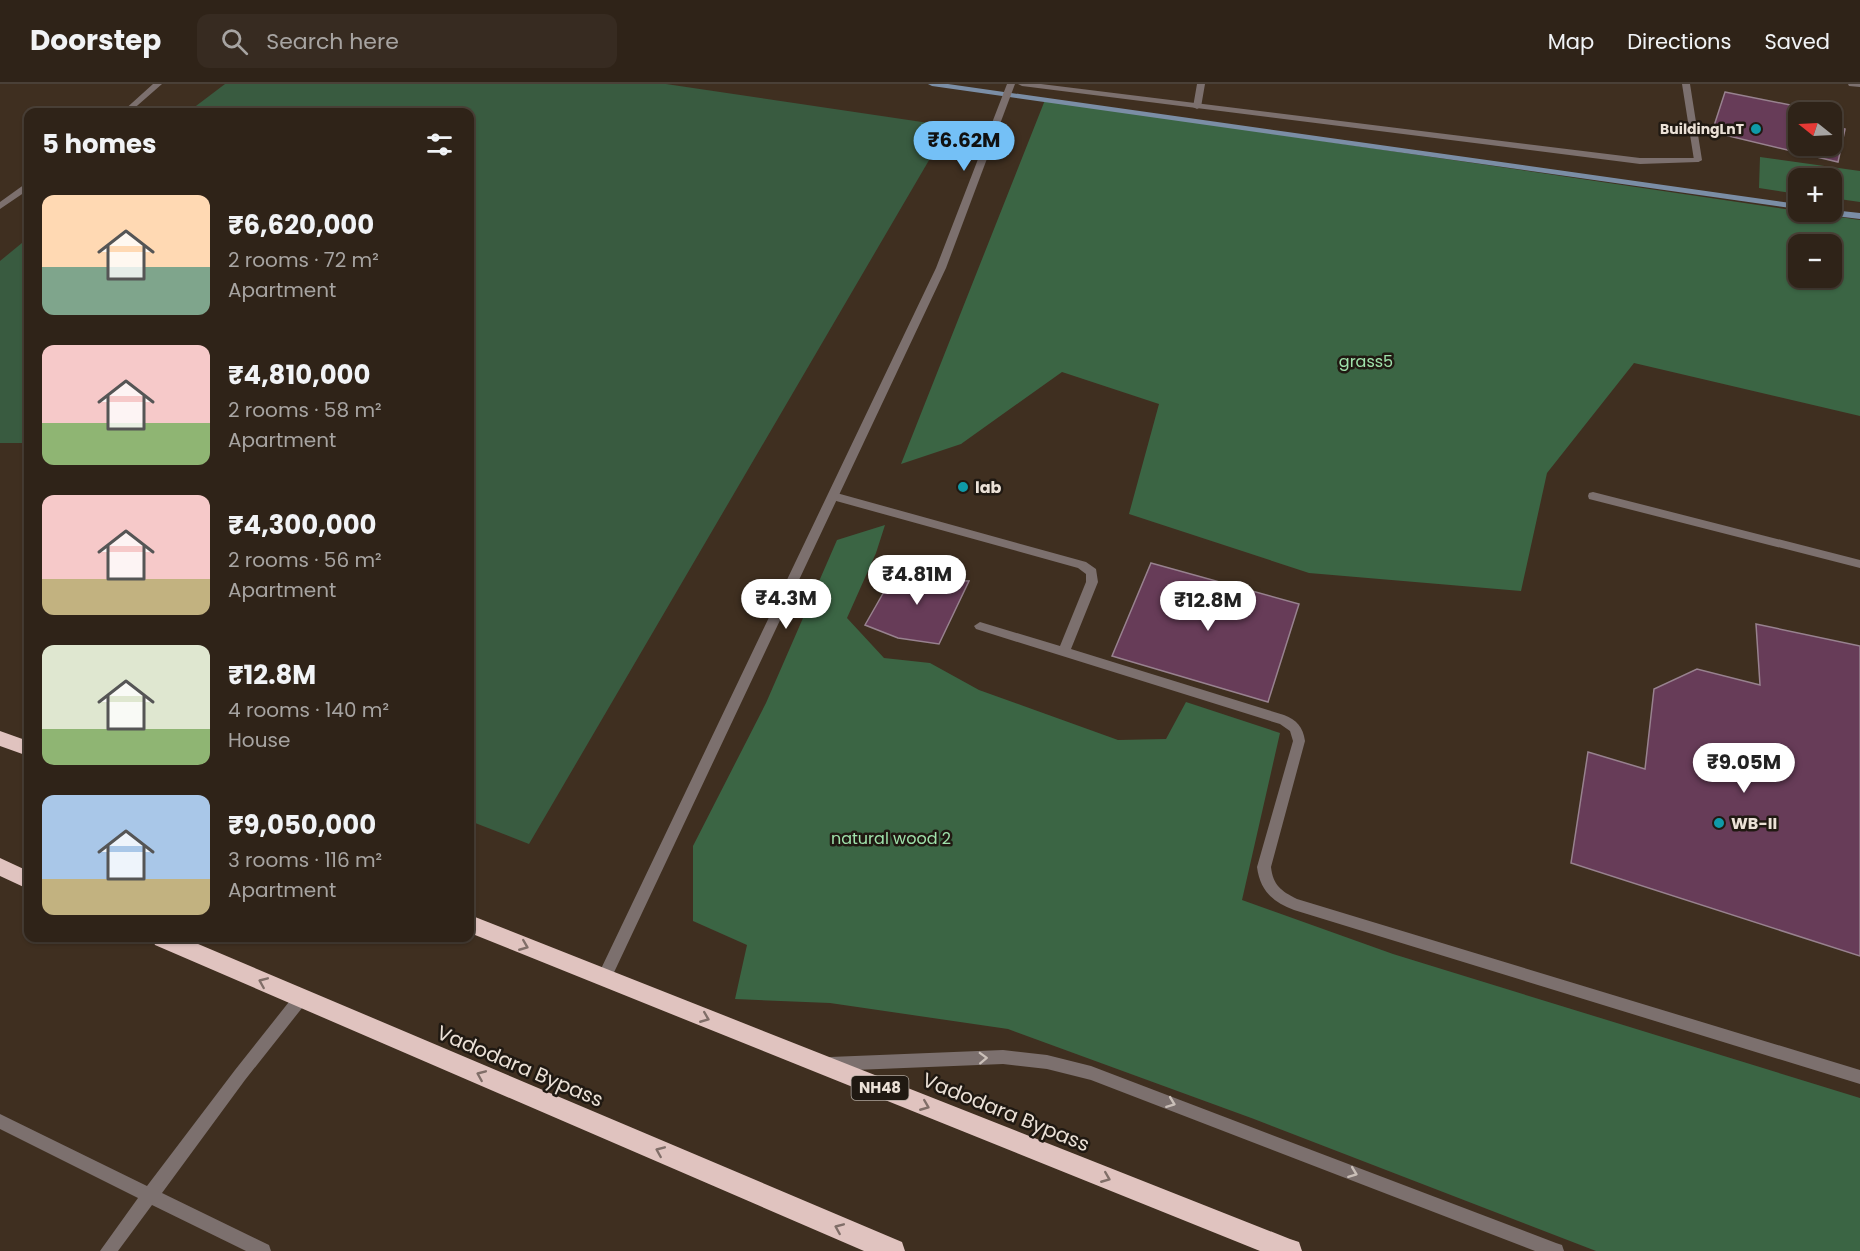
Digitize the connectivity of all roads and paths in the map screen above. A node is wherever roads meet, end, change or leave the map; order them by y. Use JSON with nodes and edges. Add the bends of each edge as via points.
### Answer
{"nodes":[{"id":1,"x":158,"y":84,"type":"edge"},
{"id":2,"x":1011,"y":84,"type":"edge"},
{"id":3,"x":1022,"y":84,"type":"edge"},
{"id":4,"x":1201,"y":84,"type":"edge"},
{"id":5,"x":1686,"y":84,"type":"edge"},
{"id":6,"x":1852,"y":84,"type":"edge"},
{"id":7,"x":1860,"y":86,"type":"edge"},
{"id":8,"x":1197,"y":107,"type":"junction"},
{"id":9,"x":131,"y":108,"type":"edge"},
{"id":10,"x":24,"y":189,"type":"edge"},
{"id":11,"x":0,"y":206,"type":"edge"},
{"id":12,"x":833,"y":496,"type":"junction"},
{"id":13,"x":1593,"y":496,"type":"dead end"},
{"id":14,"x":1860,"y":564,"type":"edge"},
{"id":15,"x":980,"y":626,"type":"dead end"},
{"id":16,"x":1064,"y":651,"type":"junction"},
{"id":17,"x":0,"y":738,"type":"edge"},
{"id":18,"x":24,"y":747,"type":"edge"},
{"id":19,"x":0,"y":867,"type":"edge"},
{"id":20,"x":24,"y":878,"type":"edge"},
{"id":21,"x":474,"y":926,"type":"edge"},
{"id":22,"x":171,"y":942,"type":"edge"},
{"id":23,"x":604,"y":978,"type":"junction"},
{"id":24,"x":301,"y":998,"type":"junction"},
{"id":25,"x":820,"y":1064,"type":"junction"},
{"id":26,"x":1860,"y":1077,"type":"edge"},
{"id":27,"x":0,"y":1121,"type":"edge"},
{"id":28,"x":149,"y":1195,"type":"junction"},
{"id":29,"x":108,"y":1251,"type":"edge"},
{"id":30,"x":263,"y":1251,"type":"edge"},
{"id":31,"x":893,"y":1251,"type":"edge"},
{"id":32,"x":1290,"y":1251,"type":"edge"},
{"id":33,"x":1556,"y":1251,"type":"edge"}],
"edges":[{"from":1,"to":9,"type":"street"},
{"from":2,"to":12,"type":"street","via":[[941,268]]},
{"from":3,"to":8,"type":"street"},
{"from":4,"to":8,"type":"street"},
{"from":5,"to":8,"type":"street","via":[[1698,160],[1640,161]]},
{"from":6,"to":7,"type":"street"},
{"from":10,"to":11,"type":"street"},
{"from":12,"to":16,"type":"street","via":[[1082,565],[1092,572],[1092,582]]},
{"from":12,"to":23,"type":"street"},
{"from":13,"to":14,"type":"street"},
{"from":15,"to":16,"type":"street"},
{"from":16,"to":26,"type":"street","via":[[1294,725],[1299,741],[1264,867],[1265,884],[1275,895]]},
{"from":17,"to":18,"type":"highway"},
{"from":19,"to":20,"type":"highway"},
{"from":21,"to":23,"type":"highway","name":"Vadodara Bypass","number":"NH48","one_way":true},
{"from":24,"to":22,"type":"highway","name":"Vadodara Bypass","one_way":true},
{"from":23,"to":25,"type":"highway","name":"Vadodara Bypass","number":"NH48","one_way":true},
{"from":24,"to":28,"type":"street"},
{"from":31,"to":24,"type":"highway","name":"Vadodara Bypass","one_way":true},
{"from":25,"to":32,"type":"highway","name":"Vadodara Bypass","number":"NH48","one_way":true},
{"from":25,"to":33,"type":"street","one_way":true,"via":[[1003,1057],[1091,1073]]},
{"from":27,"to":28,"type":"street"},
{"from":28,"to":29,"type":"street"},
{"from":28,"to":30,"type":"street"}]}
